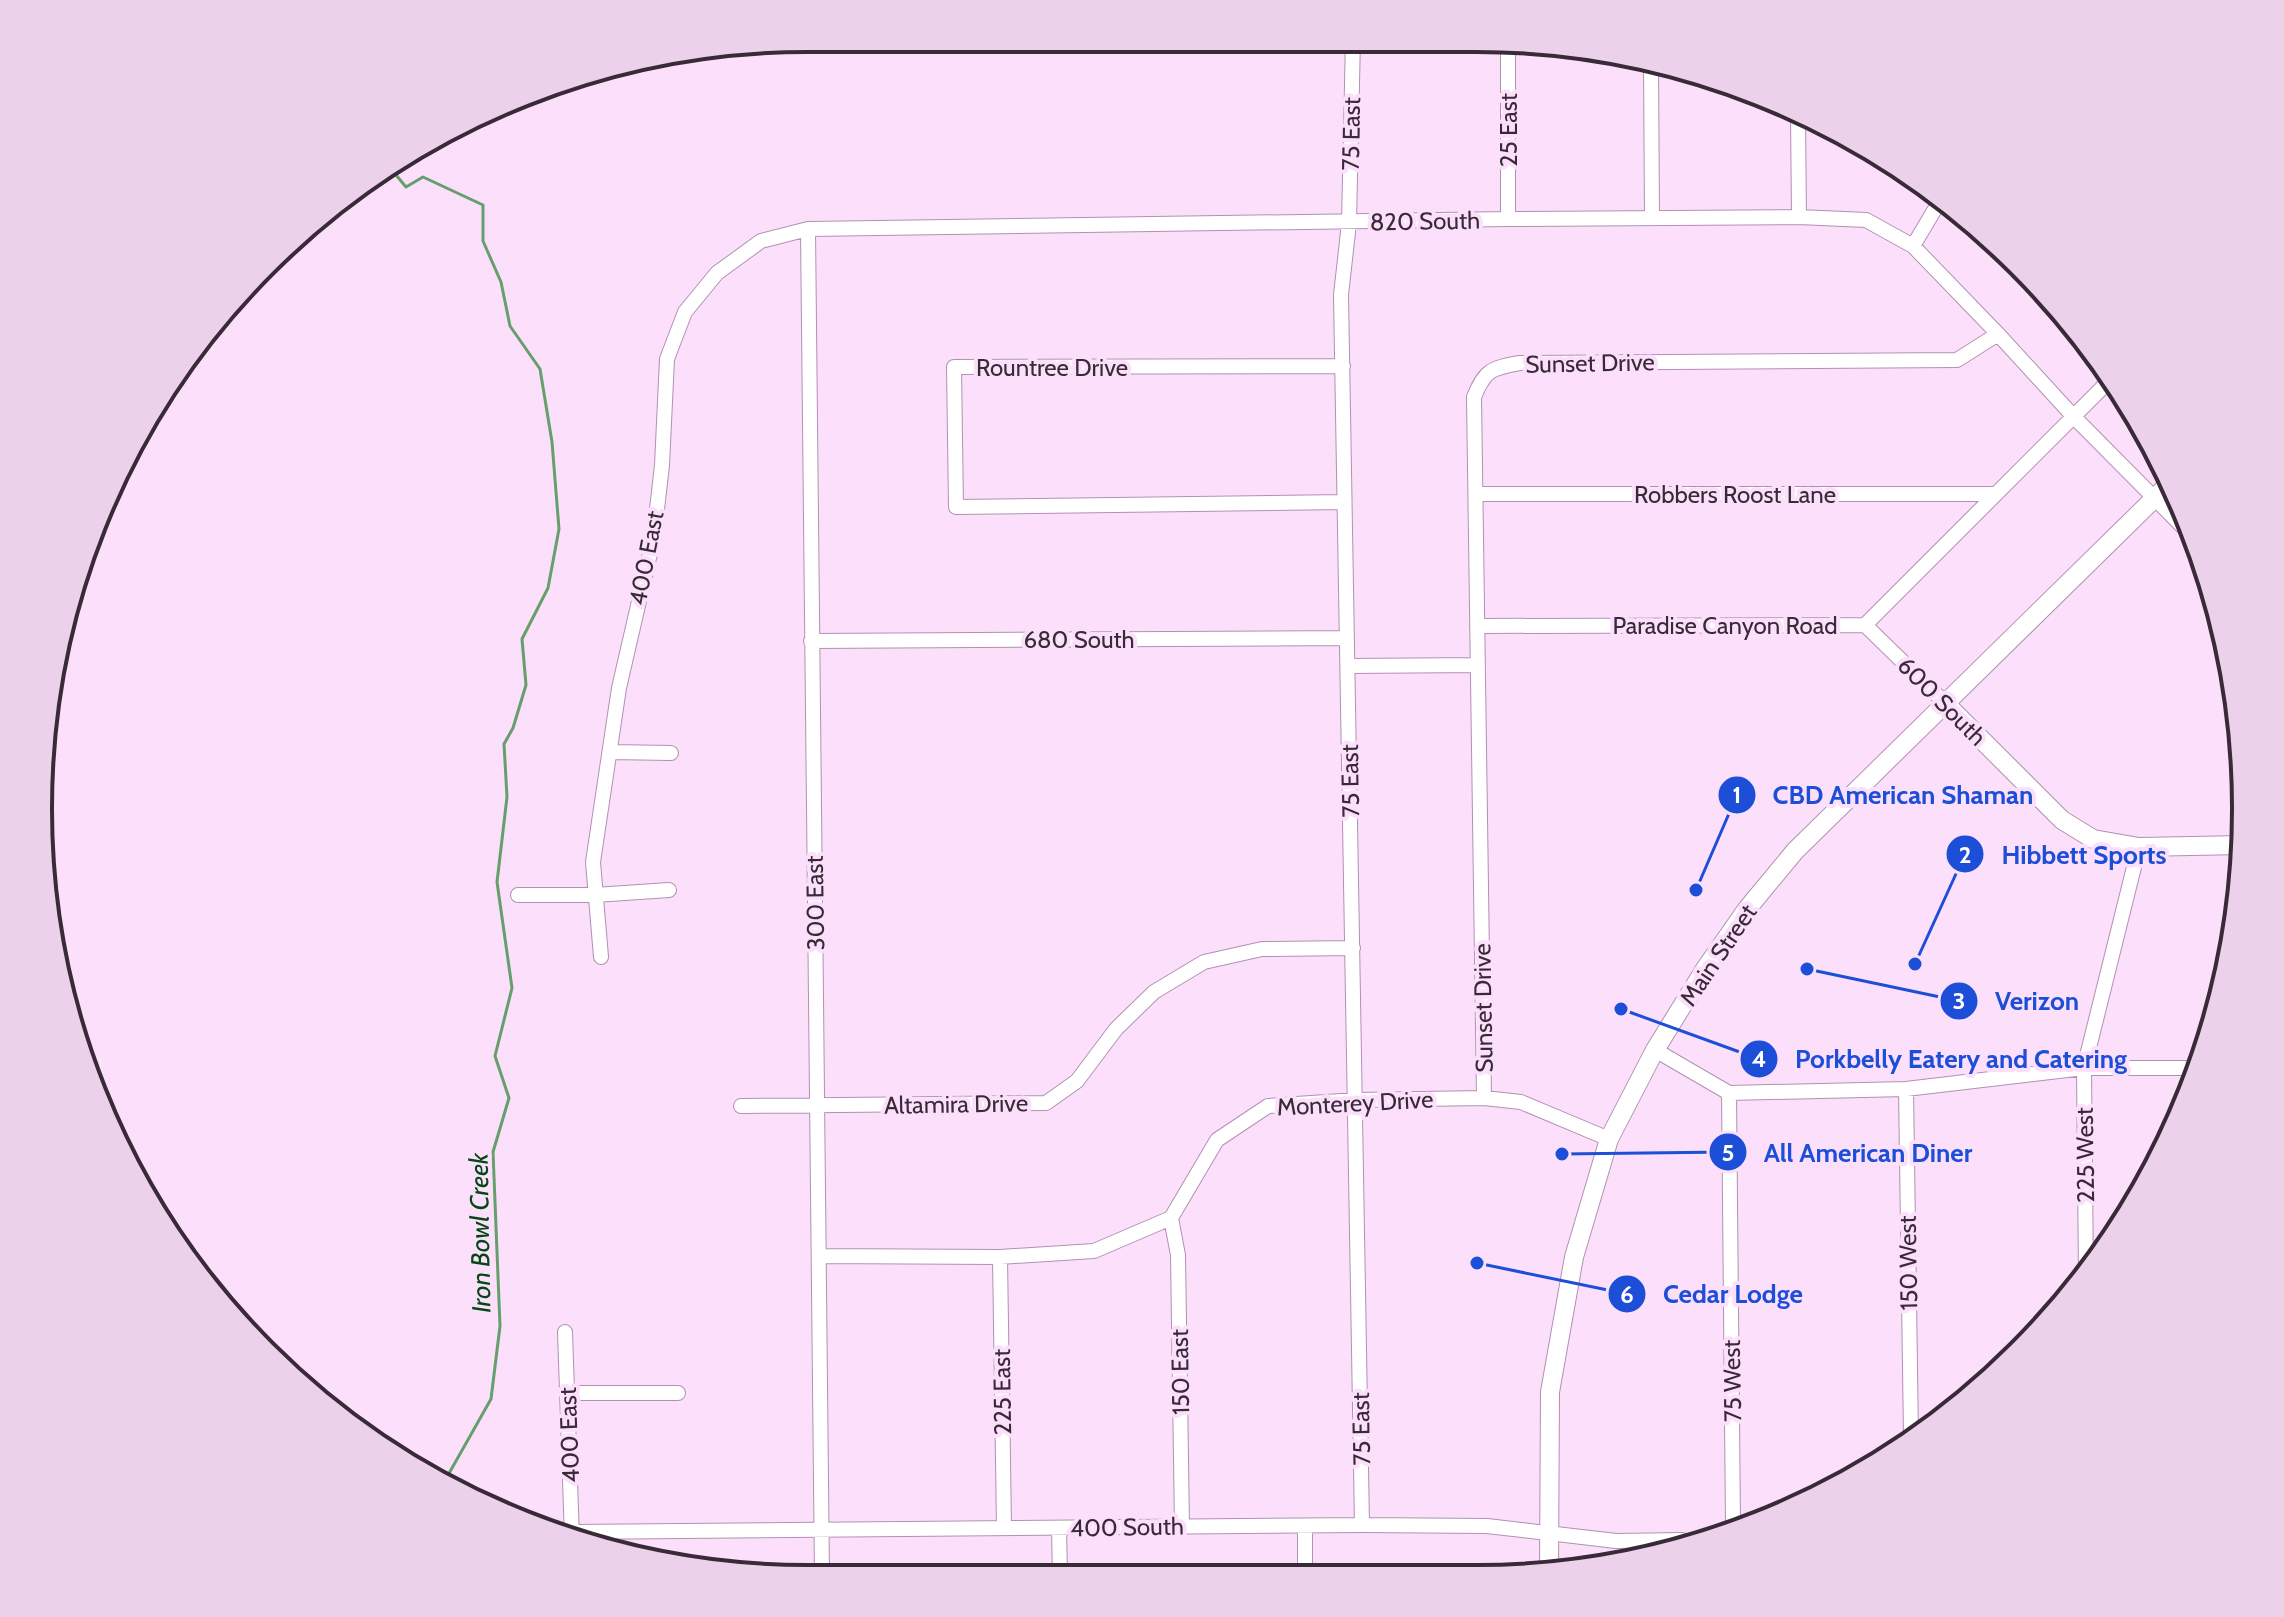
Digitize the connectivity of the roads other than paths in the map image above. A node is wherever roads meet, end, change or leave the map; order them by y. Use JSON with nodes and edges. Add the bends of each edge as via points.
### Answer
{"nodes":[{"id":1,"x":1353,"y":52,"type":"edge"},
{"id":2,"x":1508,"y":53,"type":"edge"},
{"id":3,"x":1651,"y":73,"type":"edge"},
{"id":4,"x":1798,"y":125,"type":"edge"},
{"id":5,"x":1936,"y":208,"type":"edge"},
{"id":6,"x":1799,"y":217,"type":"junction"},
{"id":7,"x":1652,"y":218,"type":"junction"},
{"id":8,"x":1508,"y":219,"type":"junction"},
{"id":9,"x":1349,"y":223,"type":"junction"},
{"id":10,"x":808,"y":229,"type":"junction"},
{"id":11,"x":1913,"y":246,"type":"junction"},
{"id":12,"x":1998,"y":334,"type":"junction"},
{"id":13,"x":1343,"y":366,"type":"junction"},
{"id":14,"x":2104,"y":386,"type":"edge"},
{"id":15,"x":2073,"y":416,"type":"junction"},
{"id":16,"x":2162,"y":491,"type":"edge"},
{"id":17,"x":1476,"y":494,"type":"junction"},
{"id":18,"x":1994,"y":494,"type":"junction"},
{"id":19,"x":2155,"y":498,"type":"junction"},
{"id":20,"x":1344,"y":502,"type":"junction"},
{"id":21,"x":2173,"y":516,"type":"edge"},
{"id":22,"x":1865,"y":625,"type":"junction"},
{"id":23,"x":1477,"y":626,"type":"junction"},
{"id":24,"x":1346,"y":638,"type":"junction"},
{"id":25,"x":811,"y":641,"type":"junction"},
{"id":26,"x":1478,"y":665,"type":"junction"},
{"id":27,"x":1348,"y":666,"type":"junction"},
{"id":28,"x":1945,"y":703,"type":"junction"},
{"id":29,"x":611,"y":752,"type":"junction"},
{"id":30,"x":671,"y":753,"type":"dead end"},
{"id":31,"x":2231,"y":845,"type":"edge"},
{"id":32,"x":2139,"y":847,"type":"junction"},
{"id":33,"x":669,"y":890,"type":"dead end"},
{"id":34,"x":518,"y":895,"type":"dead end"},
{"id":35,"x":595,"y":895,"type":"junction"},
{"id":36,"x":1353,"y":948,"type":"junction"},
{"id":37,"x":601,"y":957,"type":"dead end"},
{"id":38,"x":1655,"y":1050,"type":"junction"},
{"id":39,"x":2084,"y":1068,"type":"junction"},
{"id":40,"x":2186,"y":1068,"type":"edge"},
{"id":41,"x":1906,"y":1089,"type":"junction"},
{"id":42,"x":1729,"y":1093,"type":"junction"},
{"id":43,"x":1484,"y":1098,"type":"junction"},
{"id":44,"x":1356,"y":1100,"type":"junction"},
{"id":45,"x":741,"y":1106,"type":"dead end"},
{"id":46,"x":818,"y":1106,"type":"junction"},
{"id":47,"x":1609,"y":1139,"type":"junction"},
{"id":48,"x":1171,"y":1218,"type":"junction"},
{"id":49,"x":819,"y":1256,"type":"junction"},
{"id":50,"x":2086,"y":1256,"type":"edge"},
{"id":51,"x":1000,"y":1257,"type":"junction"},
{"id":52,"x":565,"y":1332,"type":"dead end"},
{"id":53,"x":568,"y":1393,"type":"junction"},
{"id":54,"x":678,"y":1393,"type":"dead end"},
{"id":55,"x":1911,"y":1427,"type":"edge"},
{"id":56,"x":1733,"y":1520,"type":"edge"},
{"id":57,"x":1362,"y":1525,"type":"junction"},
{"id":58,"x":1182,"y":1526,"type":"junction"},
{"id":59,"x":1305,"y":1526,"type":"junction"},
{"id":60,"x":572,"y":1527,"type":"edge"},
{"id":61,"x":1004,"y":1527,"type":"junction"},
{"id":62,"x":1059,"y":1528,"type":"junction"},
{"id":63,"x":822,"y":1530,"type":"junction"},
{"id":64,"x":598,"y":1534,"type":"edge"},
{"id":65,"x":1548,"y":1534,"type":"junction"},
{"id":66,"x":1666,"y":1540,"type":"edge"},
{"id":67,"x":1549,"y":1561,"type":"edge"},
{"id":68,"x":822,"y":1565,"type":"edge"},
{"id":69,"x":1060,"y":1565,"type":"edge"},
{"id":70,"x":1305,"y":1565,"type":"edge"}],
"edges":[{"from":1,"to":9,"type":"street","name":"75 East"},
{"from":2,"to":8,"type":"street","name":"25 East"},
{"from":3,"to":7,"type":"street"},
{"from":4,"to":6,"type":"street"},
{"from":5,"to":11,"type":"street"},
{"from":6,"to":7,"type":"street","name":"820 South"},
{"from":6,"to":11,"type":"street","name":"820 South","via":[[1866,220]]},
{"from":7,"to":8,"type":"street","name":"820 South"},
{"from":8,"to":9,"type":"street","name":"820 South"},
{"from":9,"to":10,"type":"street","name":"820 South"},
{"from":9,"to":13,"type":"street","name":"75 East","via":[[1341,295]]},
{"from":10,"to":25,"type":"street","name":"300 East"},
{"from":10,"to":29,"type":"street","name":"400 East","via":[[761,241],[717,273],[685,312],[667,359],[654,536],[619,688]]},
{"from":11,"to":12,"type":"street","name":"820 South"},
{"from":12,"to":15,"type":"street"},
{"from":12,"to":17,"type":"street","name":"Sunset Drive","via":[[1957,360],[1496,367],[1482,377],[1474,397]]},
{"from":13,"to":20,"type":"street","name":"75 East"},
{"from":13,"to":20,"type":"street","name":"Rountree Drive","via":[[954,367],[953,396],[956,507]]},
{"from":14,"to":15,"type":"street","name":"Paradise Canyon Road"},
{"from":15,"to":18,"type":"street","name":"Paradise Canyon Road"},
{"from":15,"to":19,"type":"street"},
{"from":16,"to":19,"type":"main road","name":"Main Street"},
{"from":17,"to":18,"type":"street","name":"Robbers Roost Lane"},
{"from":17,"to":23,"type":"street","name":"Sunset Drive"},
{"from":18,"to":22,"type":"street","name":"Paradise Canyon Road"},
{"from":19,"to":21,"type":"street"},
{"from":19,"to":28,"type":"main road","name":"Main Street"},
{"from":20,"to":24,"type":"street","name":"75 East"},
{"from":22,"to":23,"type":"street","name":"Paradise Canyon Road"},
{"from":22,"to":28,"type":"street","name":"600 South"},
{"from":23,"to":26,"type":"street","name":"Sunset Drive"},
{"from":24,"to":25,"type":"street","name":"680 South"},
{"from":24,"to":27,"type":"street","name":"75 East"},
{"from":25,"to":46,"type":"street","name":"300 East"},
{"from":26,"to":27,"type":"street"},
{"from":26,"to":43,"type":"street","name":"Sunset Drive"},
{"from":27,"to":36,"type":"street","name":"75 East"},
{"from":28,"to":32,"type":"main road","name":"600 South","via":[[2062,820],[2093,839]]},
{"from":28,"to":38,"type":"main road","name":"Main Street","via":[[1795,851],[1747,909]]},
{"from":29,"to":30,"type":"street"},
{"from":29,"to":35,"type":"street","name":"400 East","via":[[593,862]]},
{"from":31,"to":32,"type":"main road","name":"600 South"},
{"from":32,"to":39,"type":"street","name":"225 West"},
{"from":33,"to":35,"type":"street"},
{"from":34,"to":35,"type":"street"},
{"from":35,"to":37,"type":"street","name":"400 East"},
{"from":36,"to":44,"type":"street","name":"75 East"},
{"from":36,"to":46,"type":"street","name":"Altamira Drive","via":[[1262,949],[1204,962],[1154,992],[1116,1029],[1077,1081],[1046,1103]]},
{"from":38,"to":42,"type":"street"},
{"from":38,"to":47,"type":"main road","name":"Main Street"},
{"from":39,"to":40,"type":"street"},
{"from":39,"to":41,"type":"street"},
{"from":39,"to":50,"type":"street","name":"225 West"},
{"from":41,"to":42,"type":"street"},
{"from":41,"to":55,"type":"street","name":"150 West"},
{"from":42,"to":56,"type":"street","name":"75 West"},
{"from":43,"to":44,"type":"street","name":"Monterey Drive"},
{"from":43,"to":47,"type":"street","name":"Monterey Drive","via":[[1521,1102]]},
{"from":44,"to":48,"type":"street","name":"Monterey Drive","via":[[1268,1106],[1217,1140]]},
{"from":44,"to":57,"type":"street","name":"75 East"},
{"from":45,"to":46,"type":"street","name":"Altamira Drive"},
{"from":46,"to":49,"type":"street","name":"300 East"},
{"from":47,"to":65,"type":"main road","name":"Main Street","via":[[1574,1257],[1550,1392]]},
{"from":48,"to":51,"type":"street","via":[[1094,1251]]},
{"from":48,"to":58,"type":"street","name":"150 East","via":[[1178,1255]]},
{"from":49,"to":51,"type":"street"},
{"from":49,"to":63,"type":"street","name":"300 East"},
{"from":51,"to":61,"type":"street","name":"225 East"},
{"from":52,"to":53,"type":"street","name":"400 East"},
{"from":53,"to":54,"type":"street"},
{"from":53,"to":60,"type":"street","name":"400 East"},
{"from":57,"to":59,"type":"street","name":"400 South"},
{"from":57,"to":65,"type":"street","name":"400 South","via":[[1487,1526]]},
{"from":58,"to":59,"type":"street","name":"400 South"},
{"from":58,"to":62,"type":"street","name":"400 South"},
{"from":59,"to":70,"type":"street"},
{"from":61,"to":62,"type":"street","name":"400 South"},
{"from":61,"to":63,"type":"street","name":"400 South"},
{"from":62,"to":69,"type":"street"},
{"from":63,"to":64,"type":"street","name":"400 South"},
{"from":63,"to":68,"type":"street","name":"300 East"},
{"from":65,"to":66,"type":"street","name":"400 South"},
{"from":65,"to":67,"type":"main road","name":"Main Street"}]}
